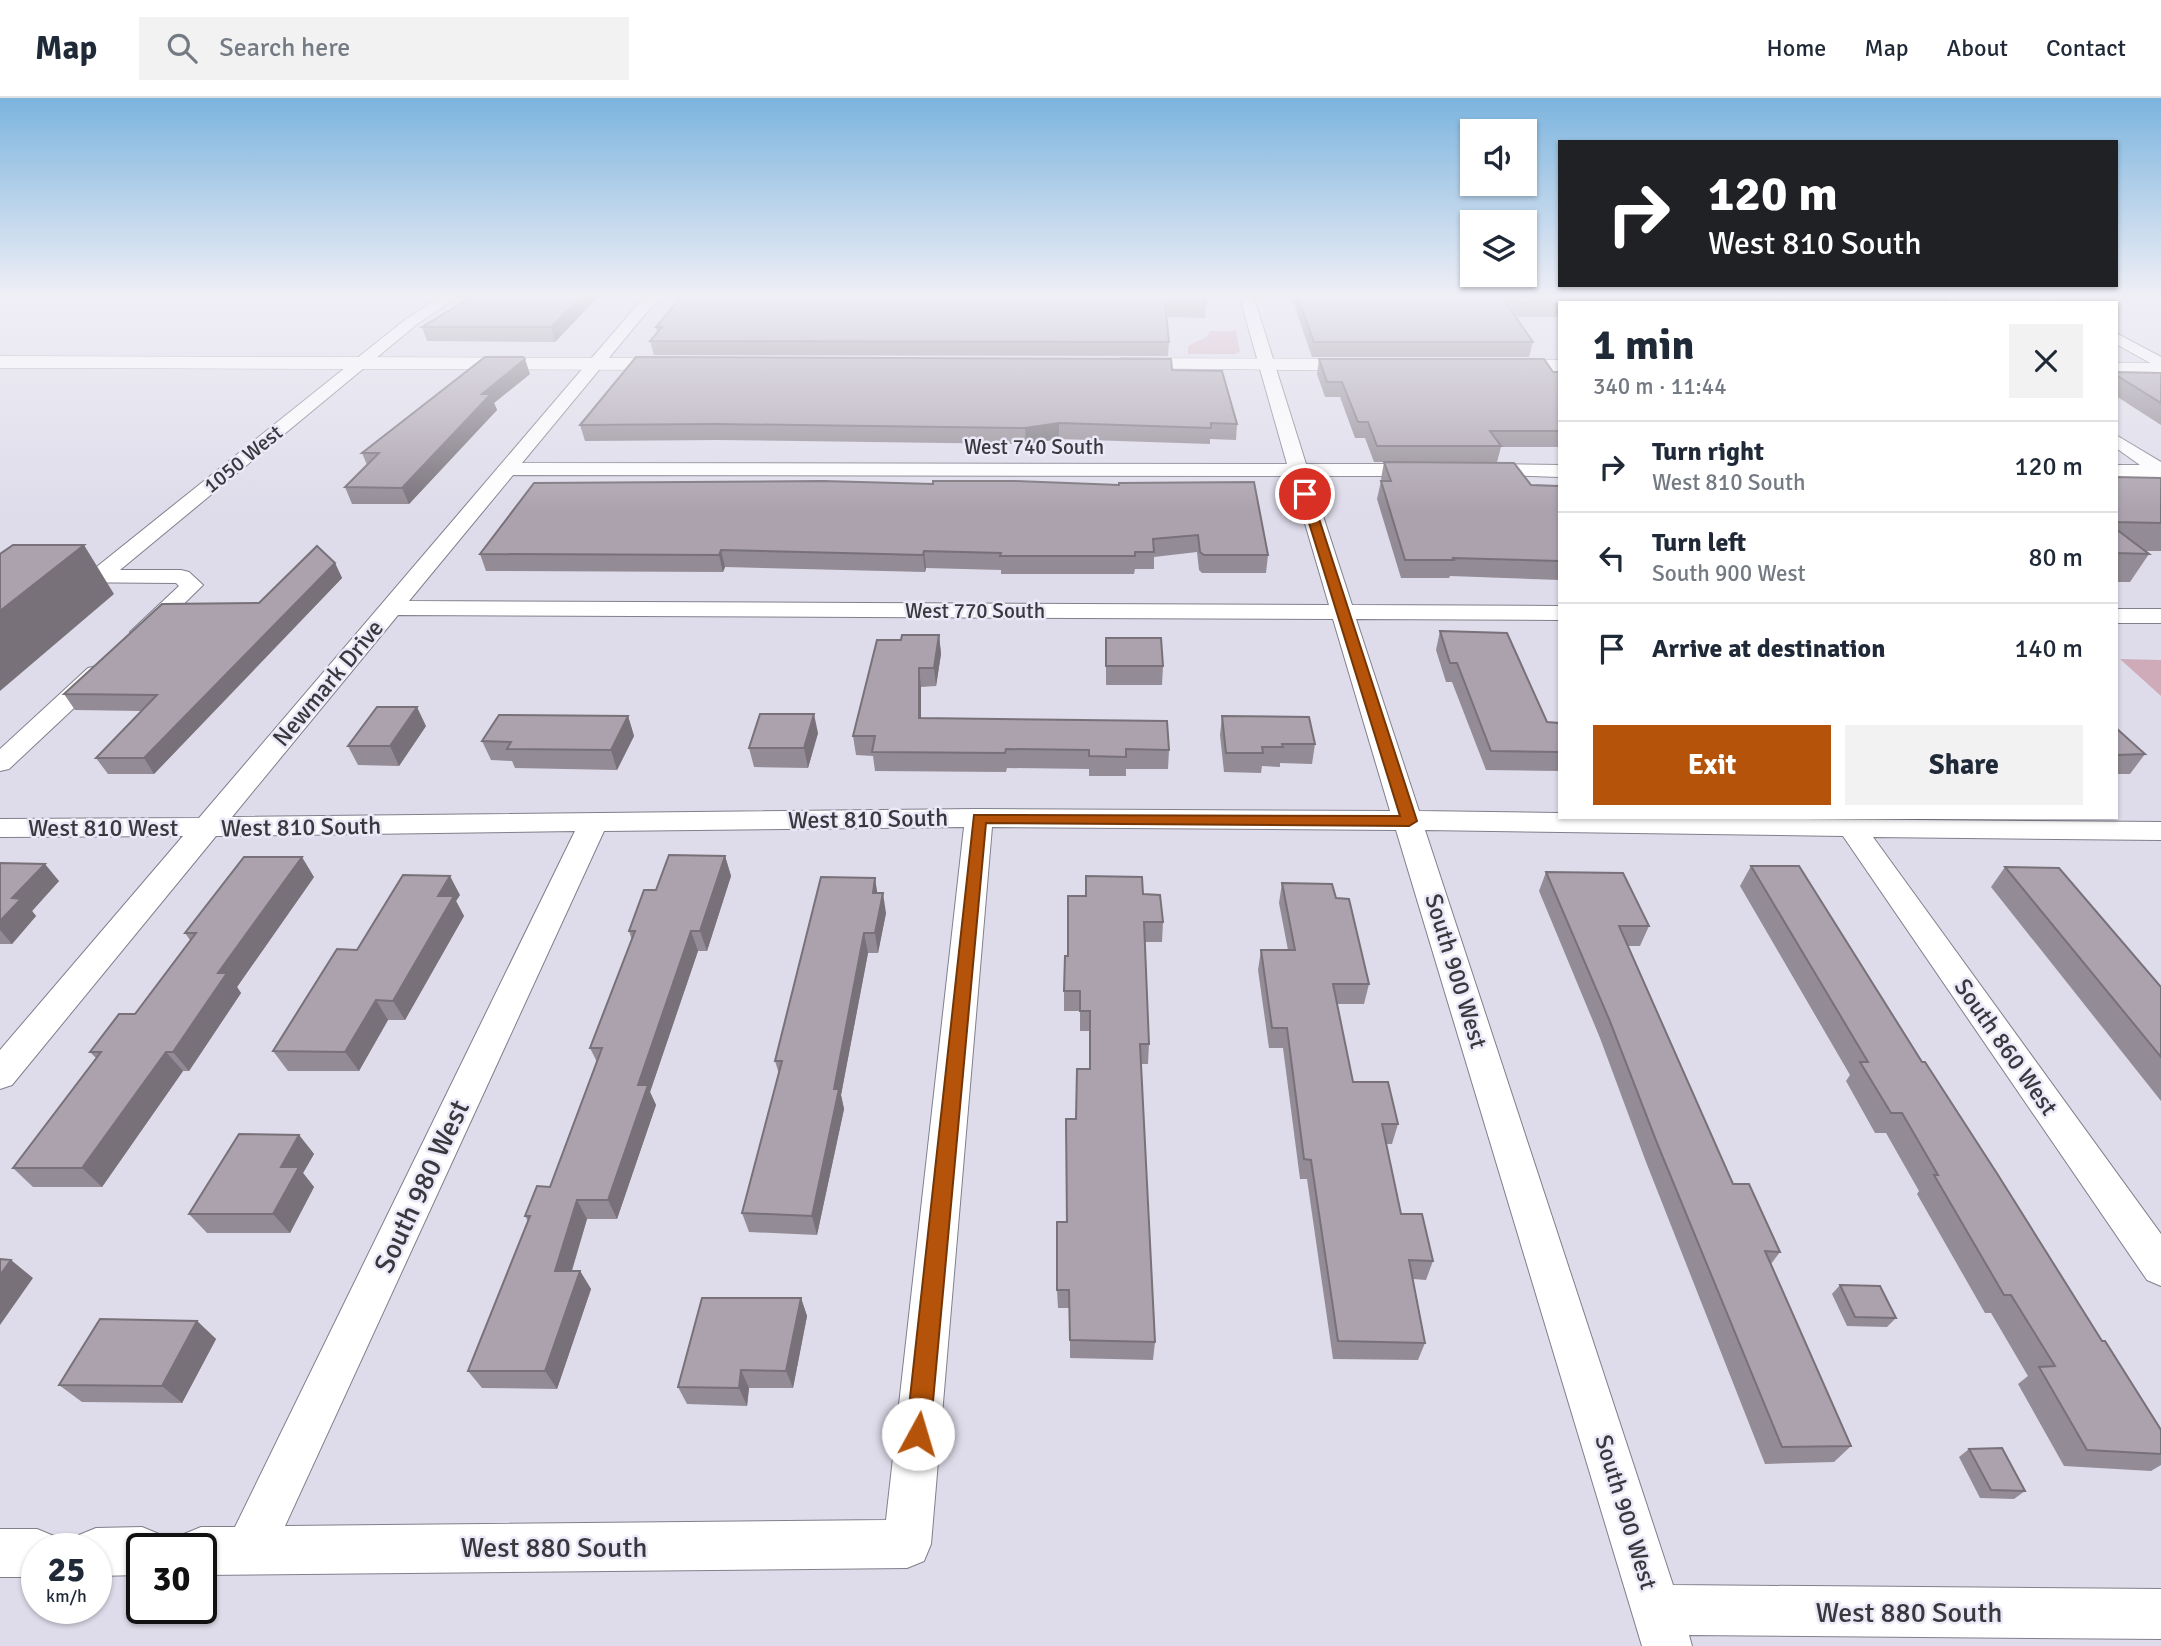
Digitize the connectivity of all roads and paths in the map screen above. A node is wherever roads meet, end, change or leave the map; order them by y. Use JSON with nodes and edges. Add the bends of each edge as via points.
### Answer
{"nodes":[{"id":1,"x":356,"y":367,"type":"edge"},
{"id":2,"x":592,"y":367,"type":"edge"},
{"id":3,"x":1268,"y":367,"type":"edge"},
{"id":4,"x":2142,"y":367,"type":"edge"},
{"id":5,"x":2118,"y":369,"type":"edge"},
{"id":6,"x":2118,"y":441,"type":"edge"},
{"id":7,"x":508,"y":469,"type":"junction"},
{"id":8,"x":1298,"y":470,"type":"junction"},
{"id":9,"x":1436,"y":470,"type":"edge"},
{"id":10,"x":1463,"y":470,"type":"edge"},
{"id":11,"x":1558,"y":471,"type":"edge"},
{"id":12,"x":2118,"y":471,"type":"edge"},
{"id":13,"x":2161,"y":471,"type":"edge"},
{"id":14,"x":100,"y":575,"type":"junction"},
{"id":15,"x":0,"y":586,"type":"edge"},
{"id":16,"x":391,"y":608,"type":"junction"},
{"id":17,"x":1341,"y":612,"type":"junction"},
{"id":18,"x":1558,"y":613,"type":"edge"},
{"id":19,"x":2118,"y":615,"type":"edge"},
{"id":20,"x":2161,"y":616,"type":"edge"},
{"id":21,"x":0,"y":763,"type":"edge"},
{"id":22,"x":979,"y":818,"type":"junction"},
{"id":23,"x":1409,"y":821,"type":"junction"},
{"id":24,"x":593,"y":822,"type":"junction"},
{"id":25,"x":0,"y":828,"type":"edge"},
{"id":26,"x":205,"y":828,"type":"junction"},
{"id":27,"x":1852,"y":828,"type":"junction"},
{"id":28,"x":2161,"y":831,"type":"edge"},
{"id":29,"x":0,"y":1075,"type":"edge"},
{"id":30,"x":2161,"y":1267,"type":"edge"},
{"id":31,"x":249,"y":1550,"type":"junction"},
{"id":32,"x":217,"y":1551,"type":"edge"},
{"id":33,"x":0,"y":1553,"type":"edge"},
{"id":34,"x":21,"y":1553,"type":"edge"},
{"id":35,"x":2161,"y":1614,"type":"edge"},
{"id":36,"x":1662,"y":1628,"type":"edge"}],
"edges":[{"from":1,"to":14,"type":"street","name":"1050 West"},
{"from":2,"to":7,"type":"street","name":"Newmark Drive"},
{"from":3,"to":8,"type":"street","name":"South 900 West"},
{"from":4,"to":5,"type":"street"},
{"from":6,"to":13,"type":"street"},
{"from":7,"to":8,"type":"street","name":"West 740 South"},
{"from":7,"to":16,"type":"street","name":"Newmark Drive"},
{"from":8,"to":9,"type":"street","name":"West 740 South"},
{"from":8,"to":17,"type":"street","name":"South 900 West"},
{"from":10,"to":11,"type":"street"},
{"from":12,"to":13,"type":"street"},
{"from":14,"to":15,"type":"street","via":[[49,575]]},
{"from":14,"to":21,"type":"street","via":[[181,577],[192,585]]},
{"from":16,"to":17,"type":"street","name":"West 770 South"},
{"from":16,"to":26,"type":"street","name":"Newmark Drive"},
{"from":17,"to":18,"type":"street","name":"West 770 South"},
{"from":17,"to":23,"type":"street","name":"South 900 West"},
{"from":19,"to":20,"type":"street"},
{"from":22,"to":23,"type":"street","name":"West 810 South"},
{"from":22,"to":24,"type":"street","name":"West 810 South"},
{"from":22,"to":31,"type":"street","name":"West 880 South","via":[[907,1545]]},
{"from":23,"to":27,"type":"street","name":"West 810 South"},
{"from":23,"to":36,"type":"street","name":"South 900 West"},
{"from":24,"to":26,"type":"street","name":"West 810 South"},
{"from":24,"to":31,"type":"street","name":"South 980 West"},
{"from":25,"to":26,"type":"street","name":"West 810 West"},
{"from":26,"to":29,"type":"street","name":"Newmark Drive"},
{"from":27,"to":28,"type":"street","name":"West 810 South"},
{"from":27,"to":30,"type":"street","name":"South 860 West"},
{"from":31,"to":32,"type":"street","name":"West 880 South"},
{"from":33,"to":34,"type":"street"},
{"from":35,"to":36,"type":"street","name":"West 880 South"}]}
